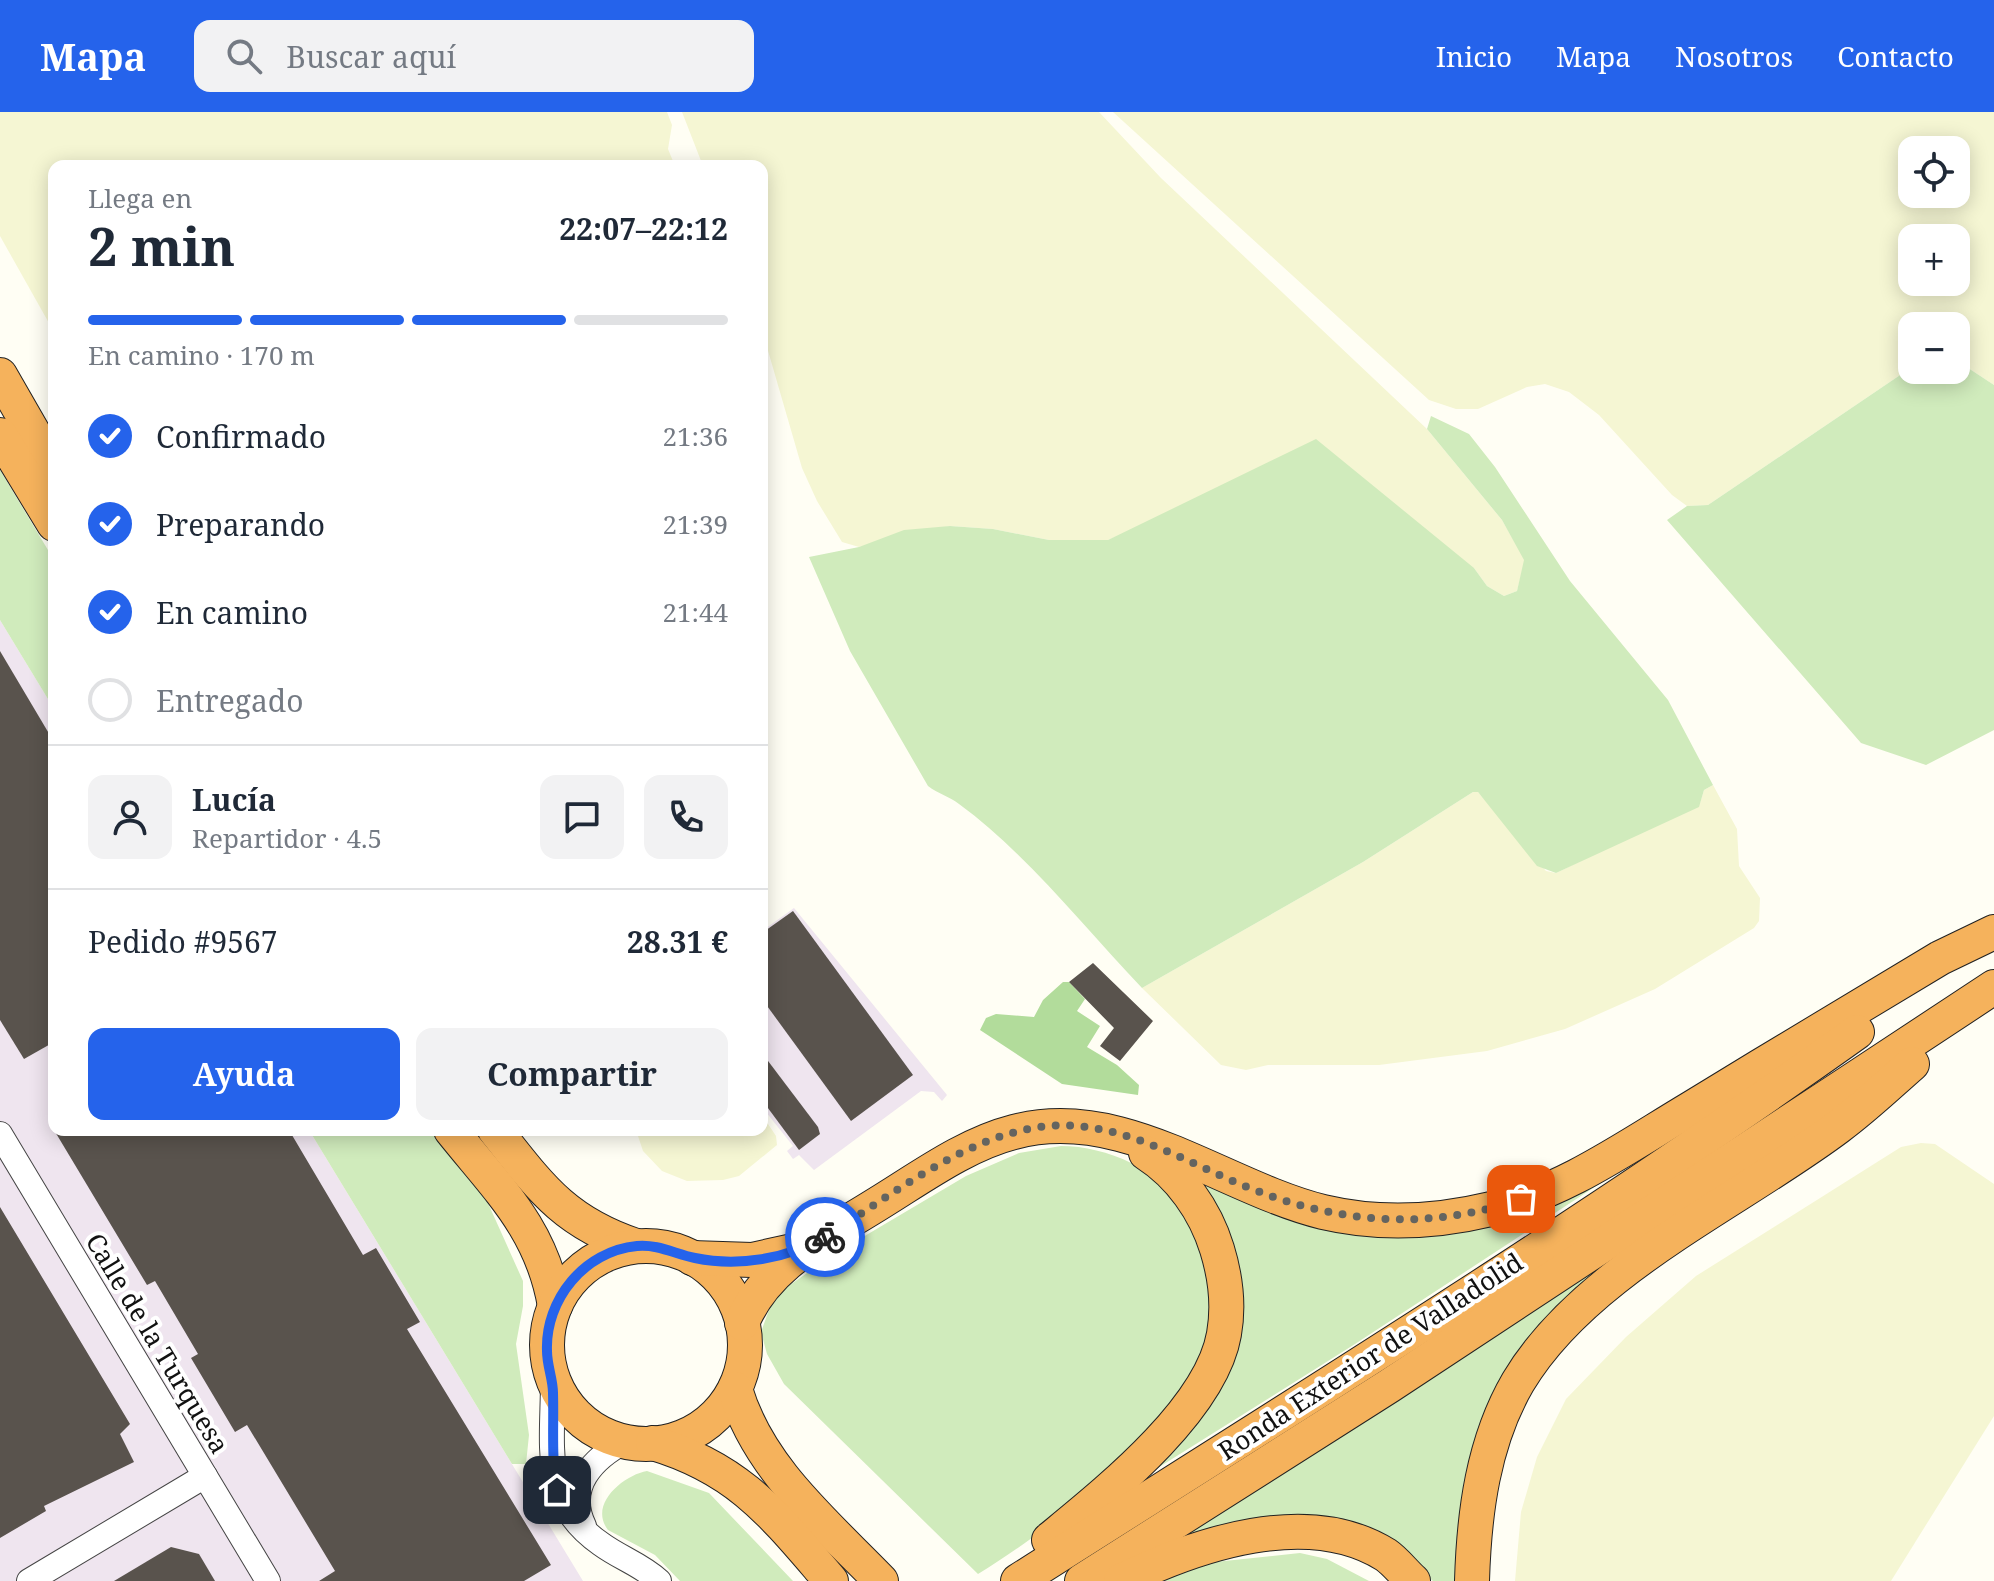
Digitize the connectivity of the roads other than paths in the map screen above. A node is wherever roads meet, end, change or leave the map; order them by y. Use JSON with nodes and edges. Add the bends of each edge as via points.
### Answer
{"nodes":[{"id":1,"x":0,"y":375,"type":"edge"},
{"id":2,"x":0,"y":435,"type":"edge"},
{"id":3,"x":48,"y":459,"type":"edge"},
{"id":4,"x":48,"y":514,"type":"edge"},
{"id":5,"x":1994,"y":933,"type":"edge"},
{"id":6,"x":1994,"y":987,"type":"edge"},
{"id":7,"x":1962,"y":1011,"type":"junction"},
{"id":8,"x":1103,"y":1130,"type":"junction"},
{"id":9,"x":0,"y":1134,"type":"edge"},
{"id":10,"x":456,"y":1136,"type":"edge"},
{"id":11,"x":500,"y":1136,"type":"edge"},
{"id":12,"x":812,"y":1244,"type":"junction"},
{"id":13,"x":636,"y":1246,"type":"junction"},
{"id":14,"x":692,"y":1258,"type":"junction"},
{"id":15,"x":555,"y":1306,"type":"junction"},
{"id":16,"x":742,"y":1323,"type":"junction"},
{"id":17,"x":553,"y":1380,"type":"junction"},
{"id":18,"x":735,"y":1389,"type":"junction"},
{"id":19,"x":639,"y":1442,"type":"junction"},
{"id":20,"x":205,"y":1476,"type":"junction"},
{"id":21,"x":794,"y":1491,"type":"junction"},
{"id":22,"x":588,"y":1535,"type":"junction"},
{"id":23,"x":29,"y":1581,"type":"edge"},
{"id":24,"x":268,"y":1581,"type":"edge"},
{"id":25,"x":659,"y":1581,"type":"edge"},
{"id":26,"x":831,"y":1581,"type":"edge"},
{"id":27,"x":881,"y":1581,"type":"edge"},
{"id":28,"x":906,"y":1581,"type":"edge"},
{"id":29,"x":1016,"y":1581,"type":"edge"},
{"id":30,"x":1082,"y":1581,"type":"edge"},
{"id":31,"x":1121,"y":1581,"type":"edge"},
{"id":32,"x":1413,"y":1581,"type":"edge"},
{"id":33,"x":1472,"y":1581,"type":"edge"}],
"edges":[{"from":1,"to":3,"type":"highway"},
{"from":2,"to":4,"type":"highway"},
{"from":5,"to":8,"type":"highway","via":[[1940,958],[1582,1173],[1494,1208],[1420,1221],[1325,1212]]},
{"from":5,"to":29,"type":"highway","name":"Ronda Exterior de Valladolid","via":[[1728,1124]]},
{"from":6,"to":7,"type":"highway","name":"Ronda Exterior de Valladolid"},
{"from":7,"to":30,"type":"highway","name":"Ronda Exterior de Valladolid"},
{"from":7,"to":33,"type":"highway","via":[[1925,1054],[1839,1127],[1627,1269],[1560,1326],[1518,1382],[1493,1439],[1479,1491]]},
{"from":8,"to":12,"type":"highway","via":[[1043,1126],[974,1147]]},
{"from":8,"to":29,"type":"highway","via":[[1155,1159],[1198,1207],[1223,1269],[1224,1335],[1188,1406],[1133,1469],[1028,1558]]},
{"from":9,"to":20,"type":"street","name":"Calle de la Turquesa"},
{"from":10,"to":15,"type":"highway","via":[[527,1227],[545,1260]]},
{"from":11,"to":13,"type":"highway","via":[[546,1196],[585,1223]]},
{"from":12,"to":14,"type":"highway","via":[[767,1258]]},
{"from":12,"to":16,"type":"highway","via":[[761,1288]]},
{"from":13,"to":14,"type":"highway","via":[[665,1248]]},
{"from":13,"to":15,"type":"highway","via":[[593,1262],[571,1281]]},
{"from":14,"to":16,"type":"highway","via":[[727,1289]]},
{"from":15,"to":17,"type":"highway","via":[[547,1352]]},
{"from":16,"to":18,"type":"highway","via":[[744,1359]]},
{"from":17,"to":19,"type":"highway","via":[[577,1416],[603,1434]]},
{"from":17,"to":22,"type":"street","via":[[551,1457],[557,1490],[572,1519]]},
{"from":18,"to":19,"type":"highway","via":[[701,1427],[679,1438]]},
{"from":18,"to":21,"type":"highway","via":[[748,1428]]},
{"from":19,"to":22,"type":"street","via":[[601,1455],[582,1480],[579,1507]]},
{"from":19,"to":26,"type":"highway","via":[[694,1456],[738,1483]]},
{"from":20,"to":23,"type":"street"},
{"from":20,"to":24,"type":"street","name":"Calle de la Turquesa"},
{"from":21,"to":27,"type":"highway"},
{"from":21,"to":28,"type":"highway"},
{"from":22,"to":25,"type":"street"},
{"from":31,"to":32,"type":"highway","via":[[1173,1557],[1296,1530],[1346,1538],[1387,1556]]}]}
